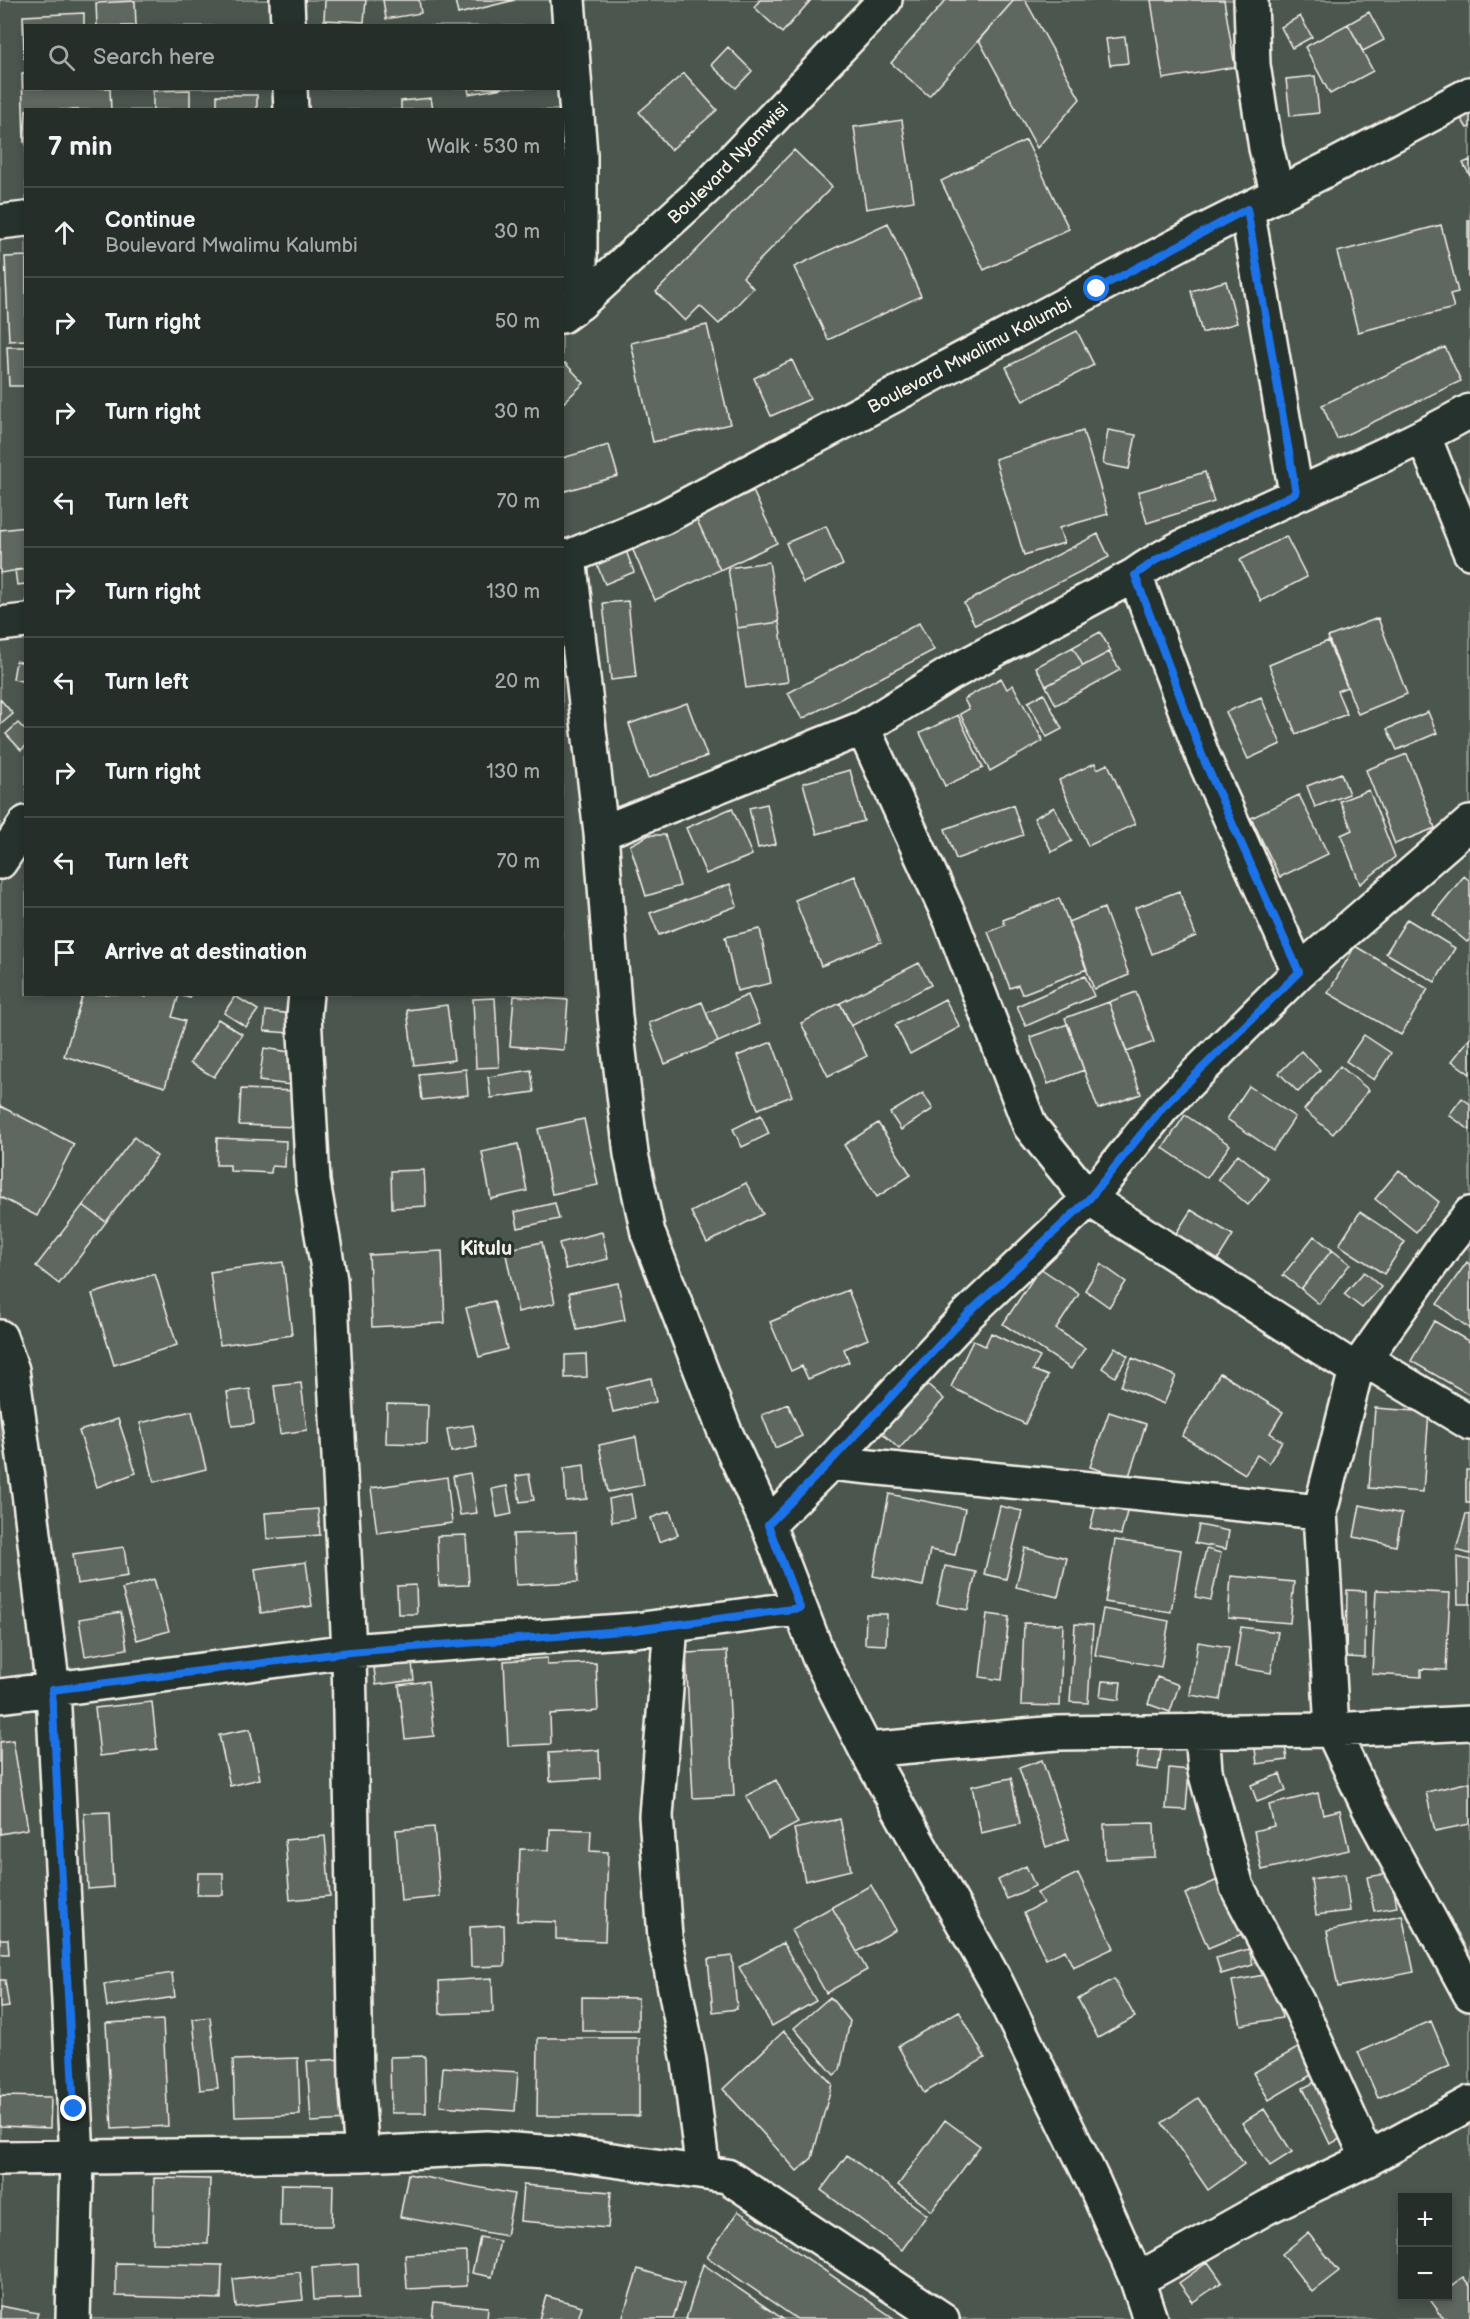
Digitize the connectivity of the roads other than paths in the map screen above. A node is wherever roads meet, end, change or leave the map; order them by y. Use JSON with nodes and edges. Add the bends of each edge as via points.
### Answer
{"nodes":[{"id":1,"x":287,"y":0,"type":"edge"},
{"id":2,"x":568,"y":0,"type":"edge"},
{"id":3,"x":885,"y":0,"type":"edge"},
{"id":4,"x":1251,"y":0,"type":"edge"},
{"id":5,"x":288,"y":24,"type":"edge"},
{"id":6,"x":290,"y":90,"type":"edge"},
{"id":7,"x":1470,"y":94,"type":"edge"},
{"id":8,"x":291,"y":108,"type":"edge"},
{"id":9,"x":571,"y":155,"type":"edge"},
{"id":10,"x":1278,"y":195,"type":"junction"},
{"id":11,"x":1247,"y":209,"type":"junction"},
{"id":12,"x":24,"y":219,"type":"edge"},
{"id":13,"x":0,"y":222,"type":"edge"},
{"id":14,"x":571,"y":310,"type":"edge"},
{"id":15,"x":1470,"y":411,"type":"edge"},
{"id":16,"x":1424,"y":437,"type":"junction"},
{"id":17,"x":1296,"y":493,"type":"junction"},
{"id":18,"x":1470,"y":552,"type":"edge"},
{"id":19,"x":566,"y":556,"type":"edge"},
{"id":20,"x":1135,"y":575,"type":"junction"},
{"id":21,"x":24,"y":621,"type":"edge"},
{"id":22,"x":0,"y":624,"type":"edge"},
{"id":23,"x":863,"y":728,"type":"junction"},
{"id":24,"x":1470,"y":823,"type":"edge"},
{"id":25,"x":24,"y":826,"type":"edge"},
{"id":26,"x":601,"y":833,"type":"junction"},
{"id":27,"x":0,"y":862,"type":"edge"},
{"id":28,"x":1299,"y":972,"type":"junction"},
{"id":29,"x":306,"y":996,"type":"edge"},
{"id":30,"x":1089,"y":1199,"type":"junction"},
{"id":31,"x":1470,"y":1214,"type":"edge"},
{"id":32,"x":0,"y":1337,"type":"edge"},
{"id":33,"x":1360,"y":1365,"type":"junction"},
{"id":34,"x":1470,"y":1423,"type":"edge"},
{"id":35,"x":830,"y":1462,"type":"junction"},
{"id":36,"x":1320,"y":1512,"type":"junction"},
{"id":37,"x":768,"y":1525,"type":"junction"},
{"id":38,"x":800,"y":1608,"type":"junction"},
{"id":39,"x":671,"y":1625,"type":"junction"},
{"id":40,"x":349,"y":1652,"type":"junction"},
{"id":41,"x":52,"y":1690,"type":"junction"},
{"id":42,"x":0,"y":1696,"type":"edge"},
{"id":43,"x":1470,"y":1723,"type":"edge"},
{"id":44,"x":1332,"y":1730,"type":"junction"},
{"id":45,"x":1203,"y":1731,"type":"junction"},
{"id":46,"x":866,"y":1750,"type":"junction"},
{"id":47,"x":1470,"y":1994,"type":"edge"},
{"id":48,"x":1470,"y":2103,"type":"edge"},
{"id":49,"x":362,"y":2154,"type":"junction"},
{"id":50,"x":77,"y":2157,"type":"junction"},
{"id":51,"x":0,"y":2158,"type":"edge"},
{"id":52,"x":1368,"y":2159,"type":"junction"},
{"id":53,"x":703,"y":2172,"type":"junction"},
{"id":54,"x":1137,"y":2280,"type":"junction"},
{"id":55,"x":73,"y":2319,"type":"edge"},
{"id":56,"x":942,"y":2319,"type":"edge"},
{"id":57,"x":1150,"y":2319,"type":"edge"}],
"edges":[{"from":1,"to":5,"type":"street"},
{"from":2,"to":9,"type":"street"},
{"from":3,"to":14,"type":"street","name":"Boulevard Nyamwisi","via":[[708,186]]},
{"from":4,"to":10,"type":"street","via":[[1253,65]]},
{"from":6,"to":8,"type":"street"},
{"from":7,"to":10,"type":"street","name":"Boulevard Mwalimu Kalumbi"},
{"from":9,"to":14,"type":"street"},
{"from":10,"to":11,"type":"street","name":"Boulevard Mwalimu Kalumbi"},
{"from":11,"to":17,"type":"street"},
{"from":11,"to":19,"type":"street","name":"Boulevard Mwalimu Kalumbi","via":[[664,517]]},
{"from":12,"to":13,"type":"street"},
{"from":15,"to":16,"type":"street"},
{"from":16,"to":17,"type":"street"},
{"from":16,"to":18,"type":"street"},
{"from":17,"to":20,"type":"street","via":[[1159,558]]},
{"from":19,"to":26,"type":"street"},
{"from":20,"to":23,"type":"street","via":[[948,675]]},
{"from":20,"to":28,"type":"street","via":[[1203,758]]},
{"from":21,"to":22,"type":"street"},
{"from":23,"to":26,"type":"street"},
{"from":23,"to":30,"type":"street","via":[[951,920],[1030,1126]]},
{"from":24,"to":28,"type":"street"},
{"from":25,"to":27,"type":"street"},
{"from":26,"to":37,"type":"street","via":[[615,1017],[631,1154],[648,1233],[725,1432]]},
{"from":28,"to":30,"type":"street","via":[[1163,1107]]},
{"from":29,"to":40,"type":"street","via":[[313,1182],[330,1280]]},
{"from":30,"to":33,"type":"street"},
{"from":30,"to":35,"type":"street","via":[[968,1314]]},
{"from":31,"to":33,"type":"street"},
{"from":32,"to":41,"type":"street","via":[[12,1370]]},
{"from":33,"to":34,"type":"street"},
{"from":33,"to":36,"type":"street"},
{"from":35,"to":36,"type":"street"},
{"from":35,"to":37,"type":"street"},
{"from":36,"to":44,"type":"street"},
{"from":37,"to":38,"type":"street"},
{"from":38,"to":39,"type":"street"},
{"from":38,"to":46,"type":"street","via":[[819,1657]]},
{"from":39,"to":40,"type":"street"},
{"from":39,"to":53,"type":"street","via":[[656,1816],[665,1937],[689,2061]]},
{"from":40,"to":41,"type":"street"},
{"from":40,"to":49,"type":"street","via":[[356,2081]]},
{"from":41,"to":42,"type":"street"},
{"from":41,"to":50,"type":"street"},
{"from":43,"to":44,"type":"street"},
{"from":44,"to":45,"type":"street"},
{"from":44,"to":47,"type":"street","via":[[1369,1808]]},
{"from":45,"to":46,"type":"street","via":[[1057,1733]]},
{"from":45,"to":52,"type":"street","via":[[1205,1771],[1237,1887],[1301,2008]]},
{"from":46,"to":54,"type":"street","via":[[996,1982]]},
{"from":48,"to":52,"type":"street"},
{"from":49,"to":50,"type":"street"},
{"from":49,"to":53,"type":"street","via":[[486,2148],[570,2154]]},
{"from":50,"to":51,"type":"street"},
{"from":50,"to":55,"type":"street"},
{"from":52,"to":54,"type":"street","via":[[1267,2207]]},
{"from":53,"to":56,"type":"street","via":[[727,2176]]},
{"from":54,"to":57,"type":"street"}]}
